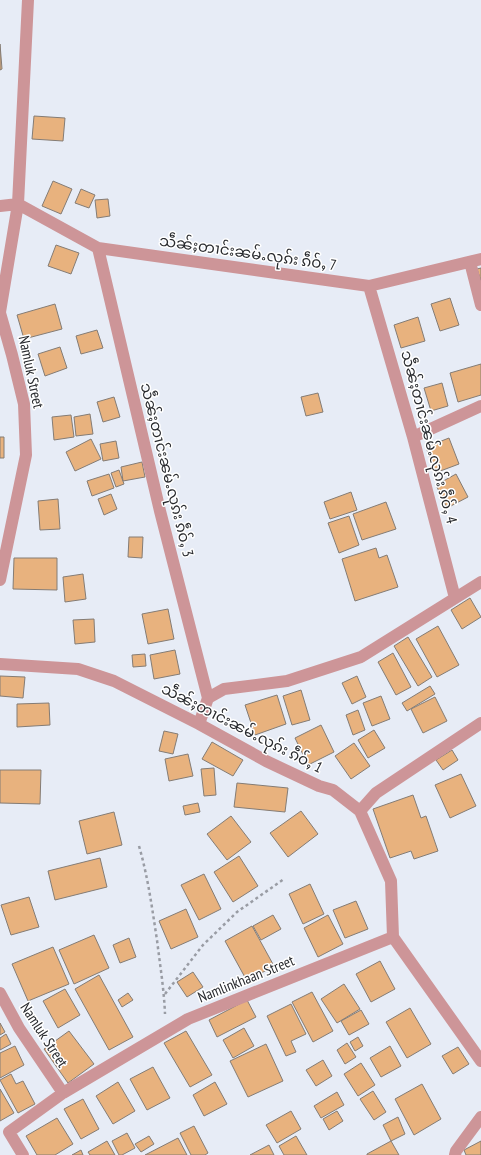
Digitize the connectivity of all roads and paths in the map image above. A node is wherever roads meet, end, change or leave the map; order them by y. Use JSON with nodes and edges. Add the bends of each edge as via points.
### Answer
{"nodes":[{"id":1,"x":28,"y":0,"type":"edge"},
{"id":2,"x":18,"y":204,"type":"junction"},
{"id":3,"x":0,"y":206,"type":"edge"},
{"id":4,"x":98,"y":248,"type":"junction"},
{"id":5,"x":475,"y":261,"type":"edge"},
{"id":6,"x":370,"y":286,"type":"junction"},
{"id":7,"x":481,"y":305,"type":"edge"},
{"id":8,"x":0,"y":313,"type":"edge"},
{"id":9,"x":481,"y":406,"type":"edge"},
{"id":10,"x":413,"y":437,"type":"junction"},
{"id":11,"x":0,"y":580,"type":"edge"},
{"id":12,"x":481,"y":582,"type":"edge"},
{"id":13,"x":455,"y":598,"type":"junction"},
{"id":14,"x":0,"y":664,"type":"edge"},
{"id":15,"x":208,"y":698,"type":"junction"},
{"id":16,"x":481,"y":723,"type":"edge"},
{"id":17,"x":199,"y":724,"type":"junction"},
{"id":18,"x":360,"y":811,"type":"junction"},
{"id":19,"x":139,"y":846,"type":"dead end"},
{"id":20,"x":284,"y":879,"type":"dead end"},
{"id":21,"x":393,"y":937,"type":"junction"},
{"id":22,"x":0,"y":993,"type":"edge"},
{"id":23,"x":165,"y":994,"type":"junction"},
{"id":24,"x":166,"y":1032,"type":"junction"},
{"id":25,"x":481,"y":1061,"type":"edge"},
{"id":26,"x":63,"y":1093,"type":"junction"},
{"id":27,"x":481,"y":1117,"type":"edge"},
{"id":28,"x":20,"y":1154,"type":"edge"},
{"id":29,"x":454,"y":1155,"type":"edge"}],
"edges":[{"from":1,"to":2,"type":"street","name":"Namluk Street"},
{"from":2,"to":3,"type":"street"},
{"from":2,"to":4,"type":"street","name":"သဵၼ်ႈတၢင်းၼမ်ႉလုၵ်း ၵဵဝ်ႇ 7"},
{"from":2,"to":8,"type":"street","name":"Namluk Street"},
{"from":4,"to":6,"type":"street","name":"သဵၼ်ႈတၢင်းၼမ်ႉလုၵ်း ၵဵဝ်ႇ 7"},
{"from":4,"to":15,"type":"street","name":"သဵၼ်ႈတၢင်းၼမ်ႉလုၵ်း ၵဵဝ်ႇ 3","via":[[158,503]]},
{"from":5,"to":6,"type":"street","name":"သဵၼ်ႈတၢင်းၼမ်ႉလုၵ်း ၵဵဝ်ႇ 7"},
{"from":5,"to":7,"type":"street"},
{"from":6,"to":10,"type":"street","name":"သဵၼ်ႈတၢင်းၼမ်ႉလုၵ်း ၵဵဝ်ႇ 4"},
{"from":8,"to":11,"type":"street","name":"Namluk Street","via":[[24,404],[26,455]]},
{"from":9,"to":10,"type":"street"},
{"from":10,"to":13,"type":"street","name":"သဵၼ်ႈတၢင်းၼမ်ႉလုၵ်း ၵဵဝ်ႇ 4"},
{"from":12,"to":13,"type":"street"},
{"from":13,"to":15,"type":"street","via":[[361,657],[288,681],[224,689]]},
{"from":14,"to":17,"type":"street","name":"သဵၼ်ႈတၢင်းၼမ်ႉလုၵ်း ၵဵဝ်ႇ 1","via":[[78,669],[114,681]]},
{"from":15,"to":17,"type":"street"},
{"from":16,"to":18,"type":"street","via":[[376,793]]},
{"from":17,"to":18,"type":"street","name":"သဵၼ်ႈတၢင်းၼမ်ႉလုၵ်း ၵဵဝ်ႇ 1","via":[[266,761],[333,790]]},
{"from":18,"to":21,"type":"street","name":"သဵၼ်ႈတၢင်းၼမ်ႉလုၵ်း ၵဵဝ်ႇ 1","via":[[392,881]]},
{"from":19,"to":23,"type":"path","via":[[146,870]]},
{"from":20,"to":23,"type":"path","via":[[237,912],[203,944]]},
{"from":21,"to":24,"type":"street","name":"Namlinkhaan Street","via":[[188,1019]]},
{"from":21,"to":25,"type":"street"},
{"from":22,"to":26,"type":"street","name":"Namluk Street","via":[[19,1028]]},
{"from":23,"to":24,"type":"path"},
{"from":24,"to":26,"type":"street","name":"Namlinkhaan Street"},
{"from":26,"to":28,"type":"street","name":"Namlinkhaan Street","via":[[9,1132]]},
{"from":27,"to":29,"type":"street"}]}
